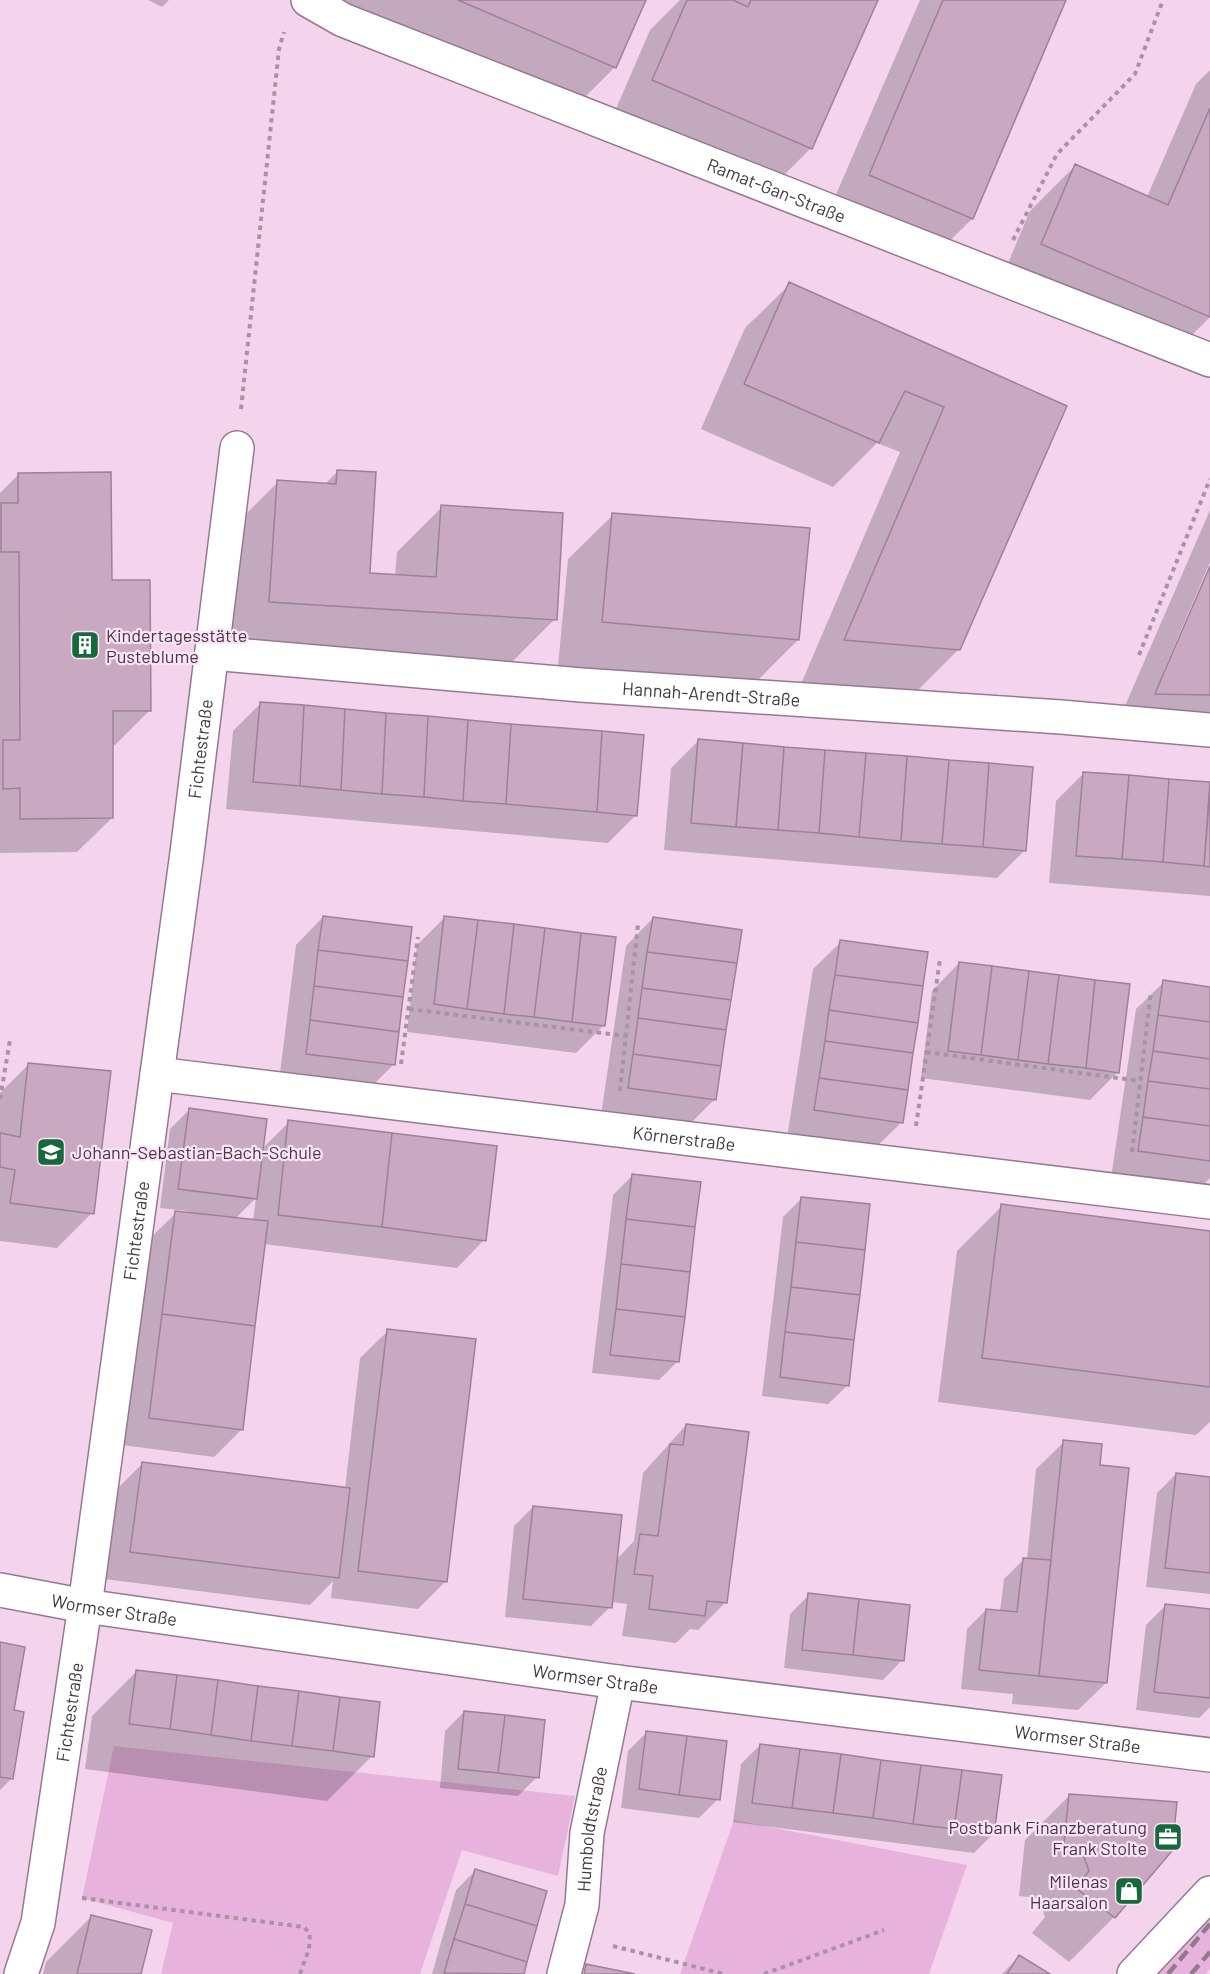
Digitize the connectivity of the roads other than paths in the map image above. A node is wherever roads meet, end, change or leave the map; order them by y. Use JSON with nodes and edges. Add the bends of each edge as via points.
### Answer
{"nodes":[{"id":1,"x":308,"y":0,"type":"edge"},
{"id":2,"x":1210,"y":360,"type":"edge"},
{"id":3,"x":237,"y":448,"type":"road end"},
{"id":4,"x":212,"y":653,"type":"junction"},
{"id":5,"x":1210,"y":730,"type":"edge"},
{"id":6,"x":157,"y":1074,"type":"junction"},
{"id":7,"x":1210,"y":1202,"type":"edge"},
{"id":8,"x":0,"y":1590,"type":"edge"},
{"id":9,"x":85,"y":1606,"type":"junction"},
{"id":10,"x":618,"y":1682,"type":"junction"},
{"id":11,"x":1204,"y":1760,"type":"edge"},
{"id":12,"x":1210,"y":1893,"type":"edge"},
{"id":13,"x":21,"y":1974,"type":"edge"},
{"id":14,"x":564,"y":1974,"type":"edge"},
{"id":15,"x":1134,"y":1974,"type":"edge"}],
"edges":[{"from":1,"to":2,"type":"street","name":"Ramat-Gan-Straße","via":[[343,20]]},
{"from":3,"to":4,"type":"street","name":"Fichtestraße"},
{"from":4,"to":5,"type":"street","name":"Hannah-Arendt-Straße","via":[[581,686]]},
{"from":4,"to":6,"type":"street","name":"Fichtestraße"},
{"from":6,"to":7,"type":"street","name":"Körnerstraße"},
{"from":6,"to":9,"type":"street","name":"Fichtestraße"},
{"from":8,"to":9,"type":"street","name":"Wormser Straße"},
{"from":9,"to":10,"type":"street","name":"Wormser Straße"},
{"from":9,"to":13,"type":"street","name":"Fichtestraße","via":[[38,1923]]},
{"from":10,"to":11,"type":"street","name":"Wormser Straße"},
{"from":10,"to":14,"type":"street","name":"Humboldtstraße","via":[[587,1833],[582,1905]]},
{"from":12,"to":15,"type":"street"}]}
